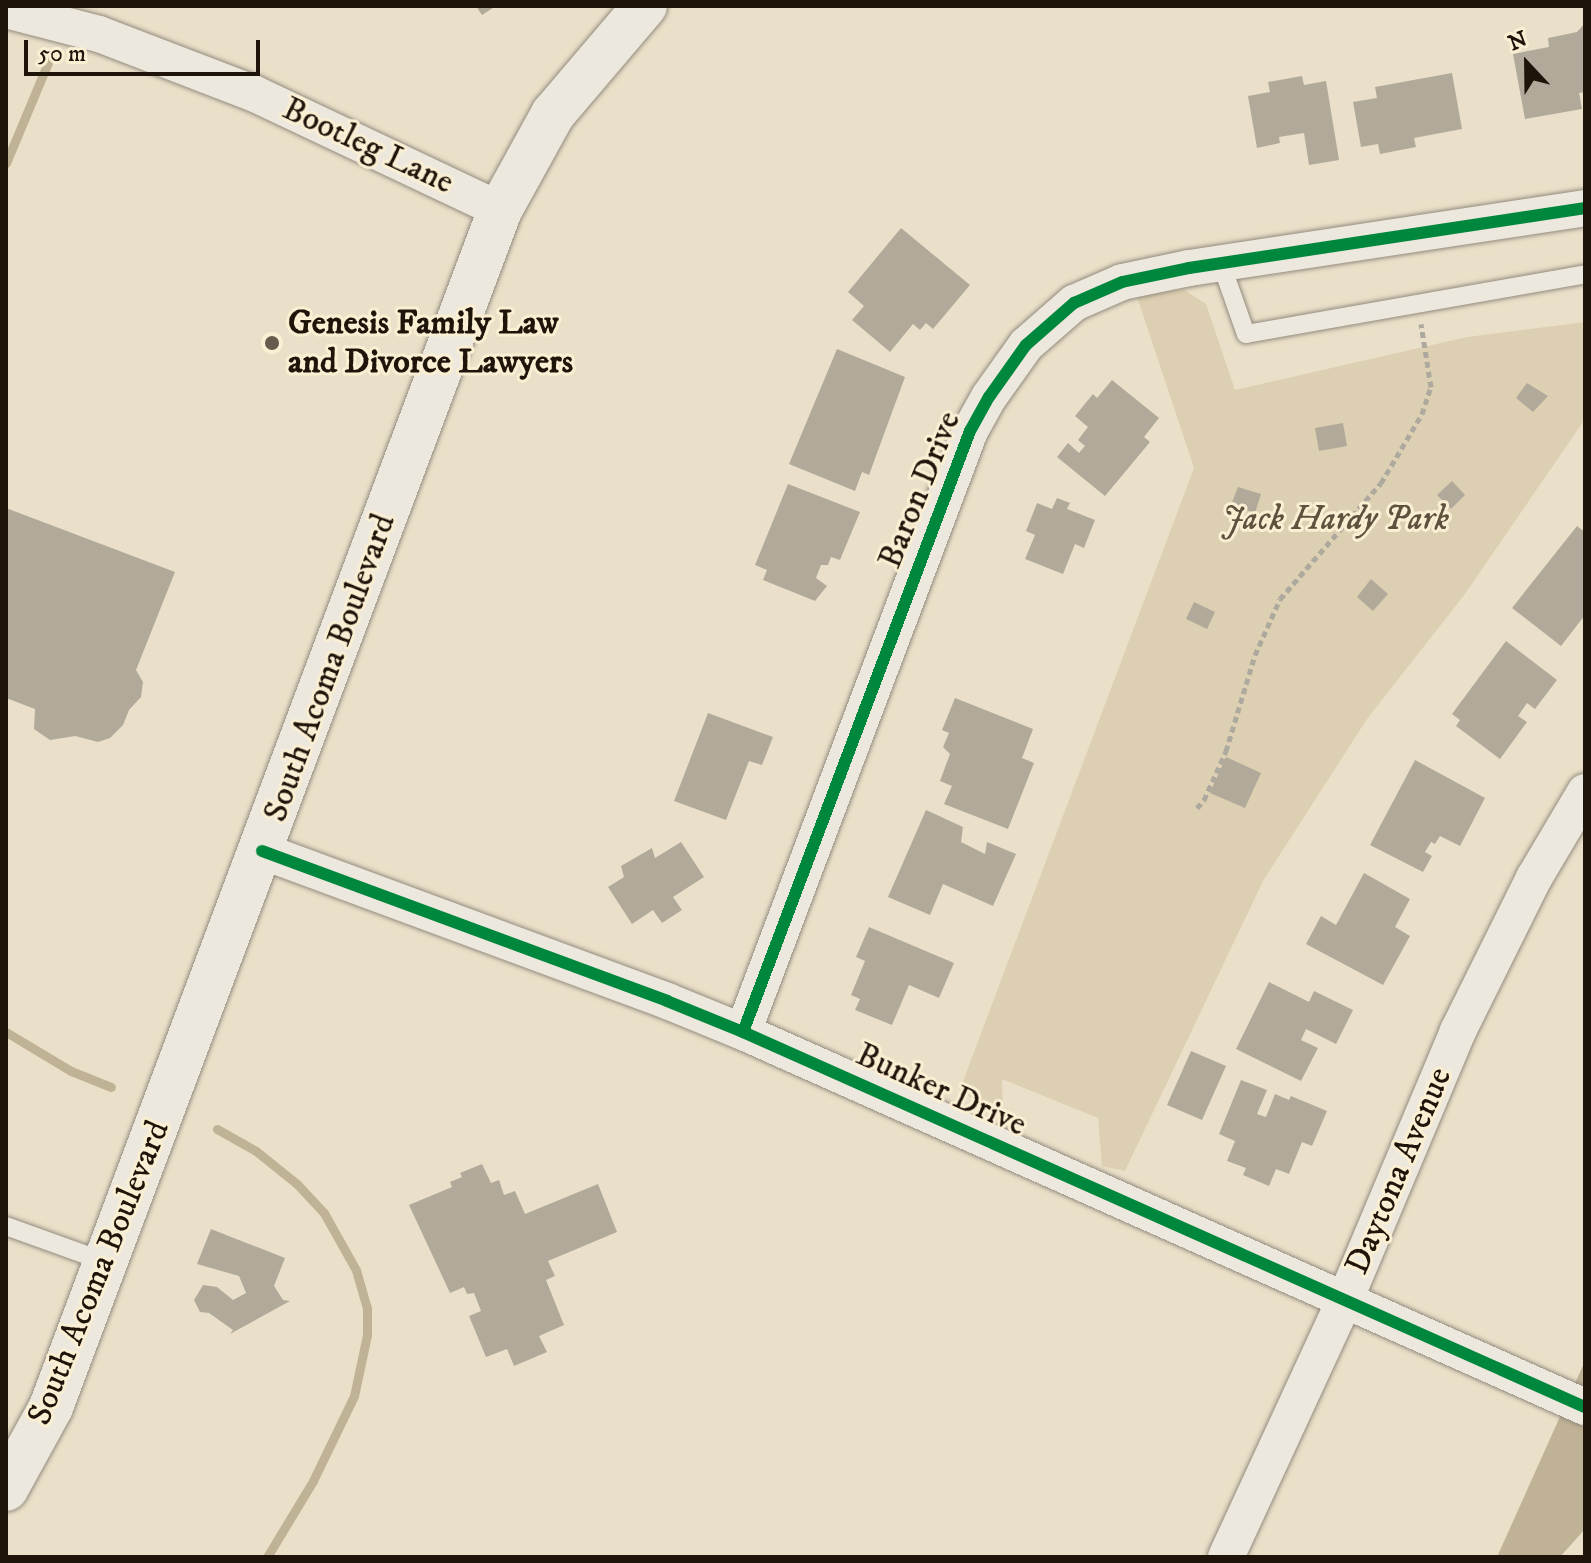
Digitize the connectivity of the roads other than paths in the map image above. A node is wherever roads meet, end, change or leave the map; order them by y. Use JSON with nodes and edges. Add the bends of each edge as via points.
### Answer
{"nodes":[{"id":1,"x":645,"y":6,"type":"edge"},
{"id":2,"x":6,"y":10,"type":"edge"},
{"id":3,"x":1585,"y":208,"type":"edge"},
{"id":4,"x":500,"y":210,"type":"junction"},
{"id":5,"x":1222,"y":266,"type":"junction"},
{"id":6,"x":1585,"y":274,"type":"edge"},
{"id":7,"x":1585,"y":792,"type":"edge"},
{"id":8,"x":262,"y":851,"type":"junction"},
{"id":9,"x":743,"y":1032,"type":"junction"},
{"id":10,"x":6,"y":1226,"type":"edge"},
{"id":11,"x":106,"y":1262,"type":"junction"},
{"id":12,"x":1345,"y":1300,"type":"junction"},
{"id":13,"x":1585,"y":1407,"type":"edge"},
{"id":14,"x":6,"y":1489,"type":"edge"},
{"id":15,"x":1226,"y":1557,"type":"edge"}],
"edges":[{"from":1,"to":4,"type":"main road","name":"South Acoma Boulevard","via":[[553,114]]},
{"from":2,"to":4,"type":"street","name":"Bootleg Lane","via":[[99,34],[255,94]]},
{"from":3,"to":5,"type":"street","name":"Baron Drive"},
{"from":4,"to":8,"type":"main road","name":"South Acoma Boulevard"},
{"from":5,"to":6,"type":"lane","via":[[1246,334]]},
{"from":5,"to":9,"type":"street","name":"Baron Drive","via":[[1122,282],[1074,303],[1026,345],[989,397],[970,431]]},
{"from":7,"to":12,"type":"street","name":"Daytona Avenue","via":[[1534,878],[1458,1031]]},
{"from":8,"to":9,"type":"street","name":"Bunker Drive"},
{"from":8,"to":11,"type":"main road","name":"South Acoma Boulevard"},
{"from":9,"to":12,"type":"street","name":"Bunker Drive"},
{"from":10,"to":11,"type":"lane"},
{"from":11,"to":14,"type":"main road","name":"South Acoma Boulevard","via":[[51,1407]]},
{"from":12,"to":13,"type":"street","name":"Bunker Drive"},
{"from":12,"to":15,"type":"street","name":"Daytona Avenue"}]}
